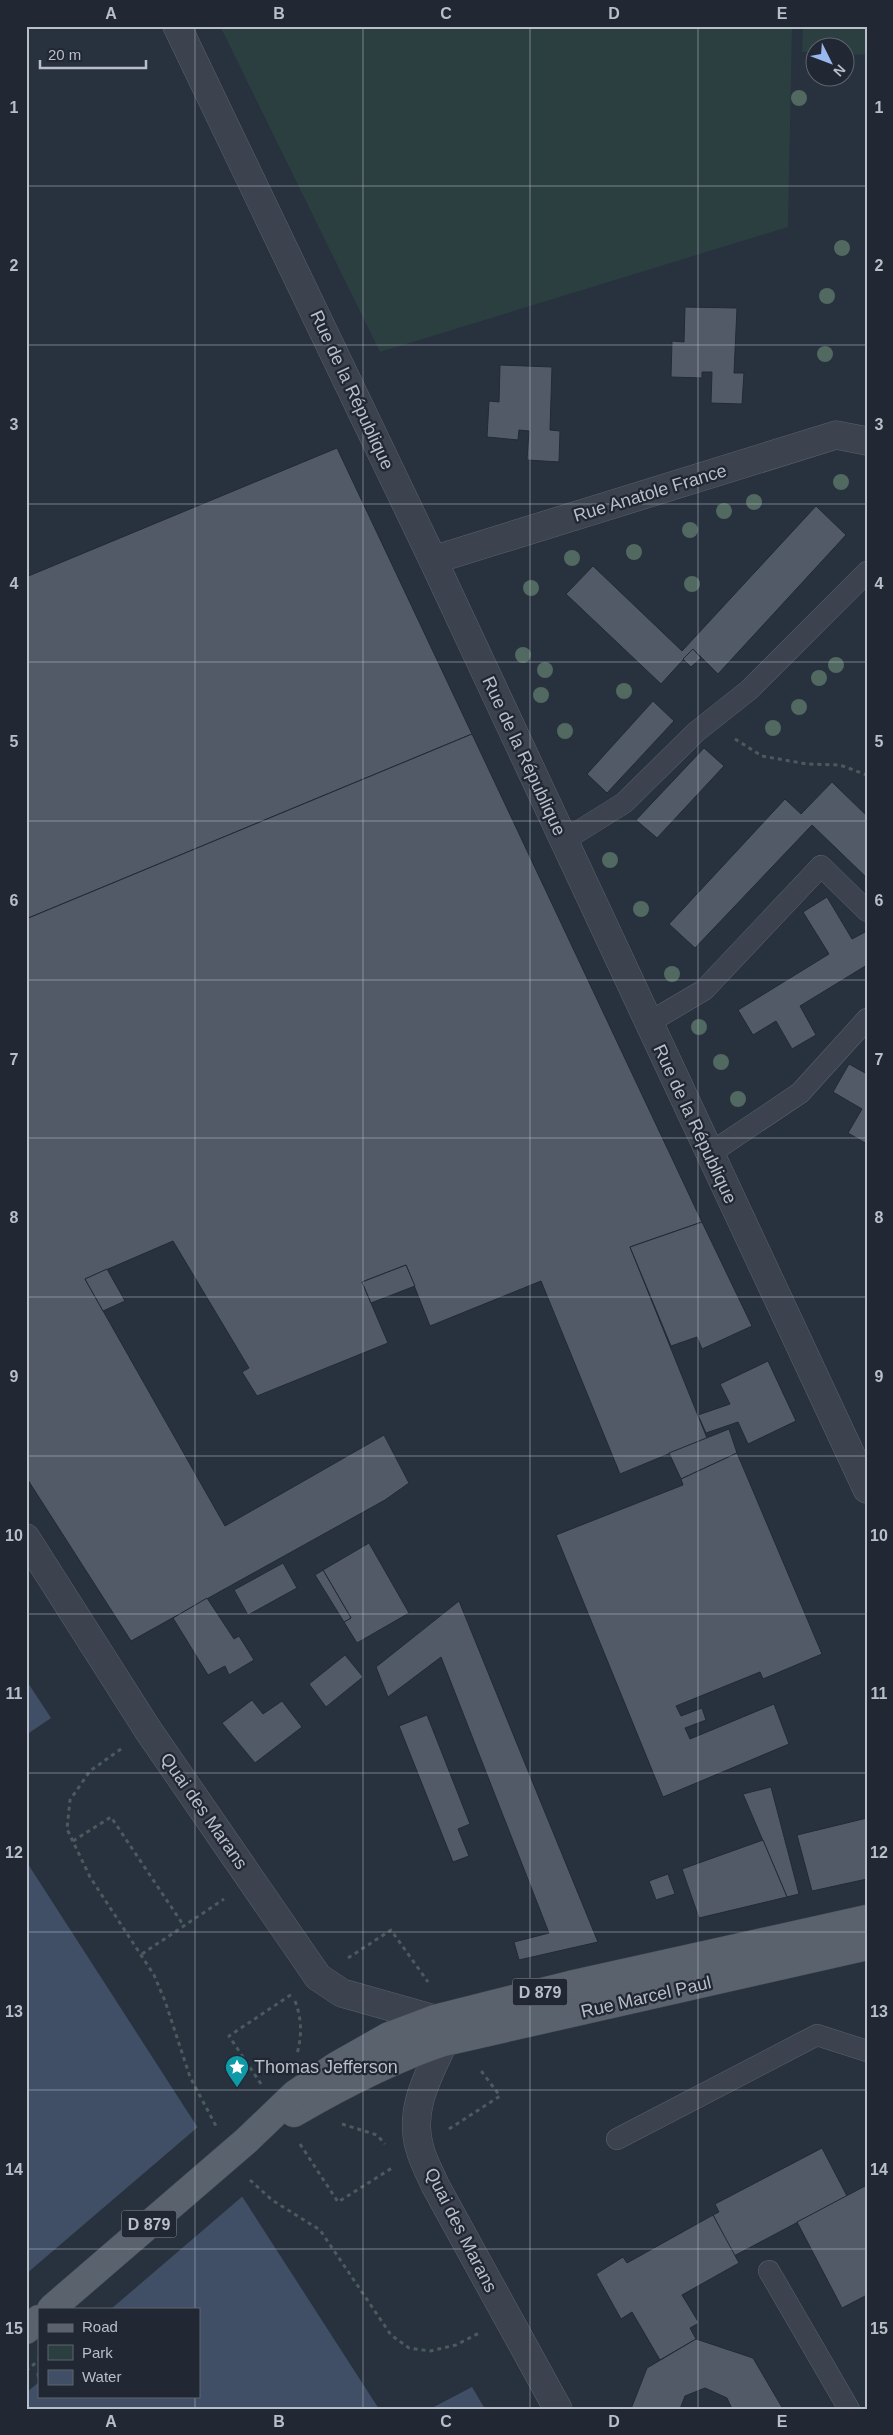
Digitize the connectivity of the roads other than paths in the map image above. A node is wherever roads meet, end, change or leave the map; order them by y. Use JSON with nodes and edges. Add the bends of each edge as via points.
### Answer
{"nodes":[{"id":1,"x":177,"y":26,"type":"edge"},
{"id":2,"x":867,"y":441,"type":"edge"},
{"id":3,"x":433,"y":560,"type":"junction"},
{"id":4,"x":867,"y":572,"type":"edge"},
{"id":5,"x":563,"y":841,"type":"junction"},
{"id":6,"x":867,"y":911,"type":"edge"},
{"id":7,"x":867,"y":1019,"type":"edge"},
{"id":8,"x":648,"y":1024,"type":"junction"},
{"id":9,"x":709,"y":1154,"type":"junction"},
{"id":10,"x":867,"y":1489,"type":"edge"},
{"id":11,"x":26,"y":1538,"type":"edge"},
{"id":12,"x":867,"y":1919,"type":"edge"},
{"id":13,"x":867,"y":1946,"type":"edge"},
{"id":14,"x":439,"y":2031,"type":"junction"},
{"id":15,"x":867,"y":2051,"type":"edge"},
{"id":16,"x":617,"y":2139,"type":"dead end"},
{"id":17,"x":769,"y":2271,"type":"dead end"},
{"id":18,"x":52,"y":2308,"type":"edge"},
{"id":19,"x":38,"y":2320,"type":"edge"},
{"id":20,"x":26,"y":2330,"type":"edge"},
{"id":21,"x":558,"y":2409,"type":"edge"},
{"id":22,"x":849,"y":2409,"type":"edge"}],
"edges":[{"from":1,"to":3,"type":"street","name":"Rue de la République"},
{"from":2,"to":3,"type":"street","name":"Rue Anatole France","via":[[836,435]]},
{"from":3,"to":5,"type":"street","name":"Rue de la République"},
{"from":4,"to":5,"type":"lane","via":[[749,690],[696,732],[624,803]]},
{"from":5,"to":8,"type":"street","name":"Rue de la République"},
{"from":6,"to":8,"type":"lane","via":[[821,866],[704,990]]},
{"from":7,"to":9,"type":"lane","via":[[800,1093]]},
{"from":8,"to":9,"type":"street","name":"Rue de la République"},
{"from":9,"to":10,"type":"street","name":"Rue de la République"},
{"from":11,"to":14,"type":"street","name":"Quai des Marans","via":[[148,1730],[318,1977],[342,1993]]},
{"from":12,"to":14,"type":"main road","name":"Rue Marcel Paul","number":"D 879","via":[[570,1985]]},
{"from":13,"to":14,"type":"main road","name":"Rue Marcel Paul","number":"D 879"},
{"from":14,"to":18,"type":"main road","name":"Rue Marcel Paul","number":"D 879","bridge":true,"via":[[389,2036],[295,2094],[247,2140]]},
{"from":14,"to":21,"type":"street","name":"Quai des Marans","via":[[415,2117],[420,2148],[435,2185]]},
{"from":15,"to":16,"type":"lane","via":[[817,2035]]},
{"from":17,"to":22,"type":"lane"},
{"from":19,"to":20,"type":"main road"}]}
